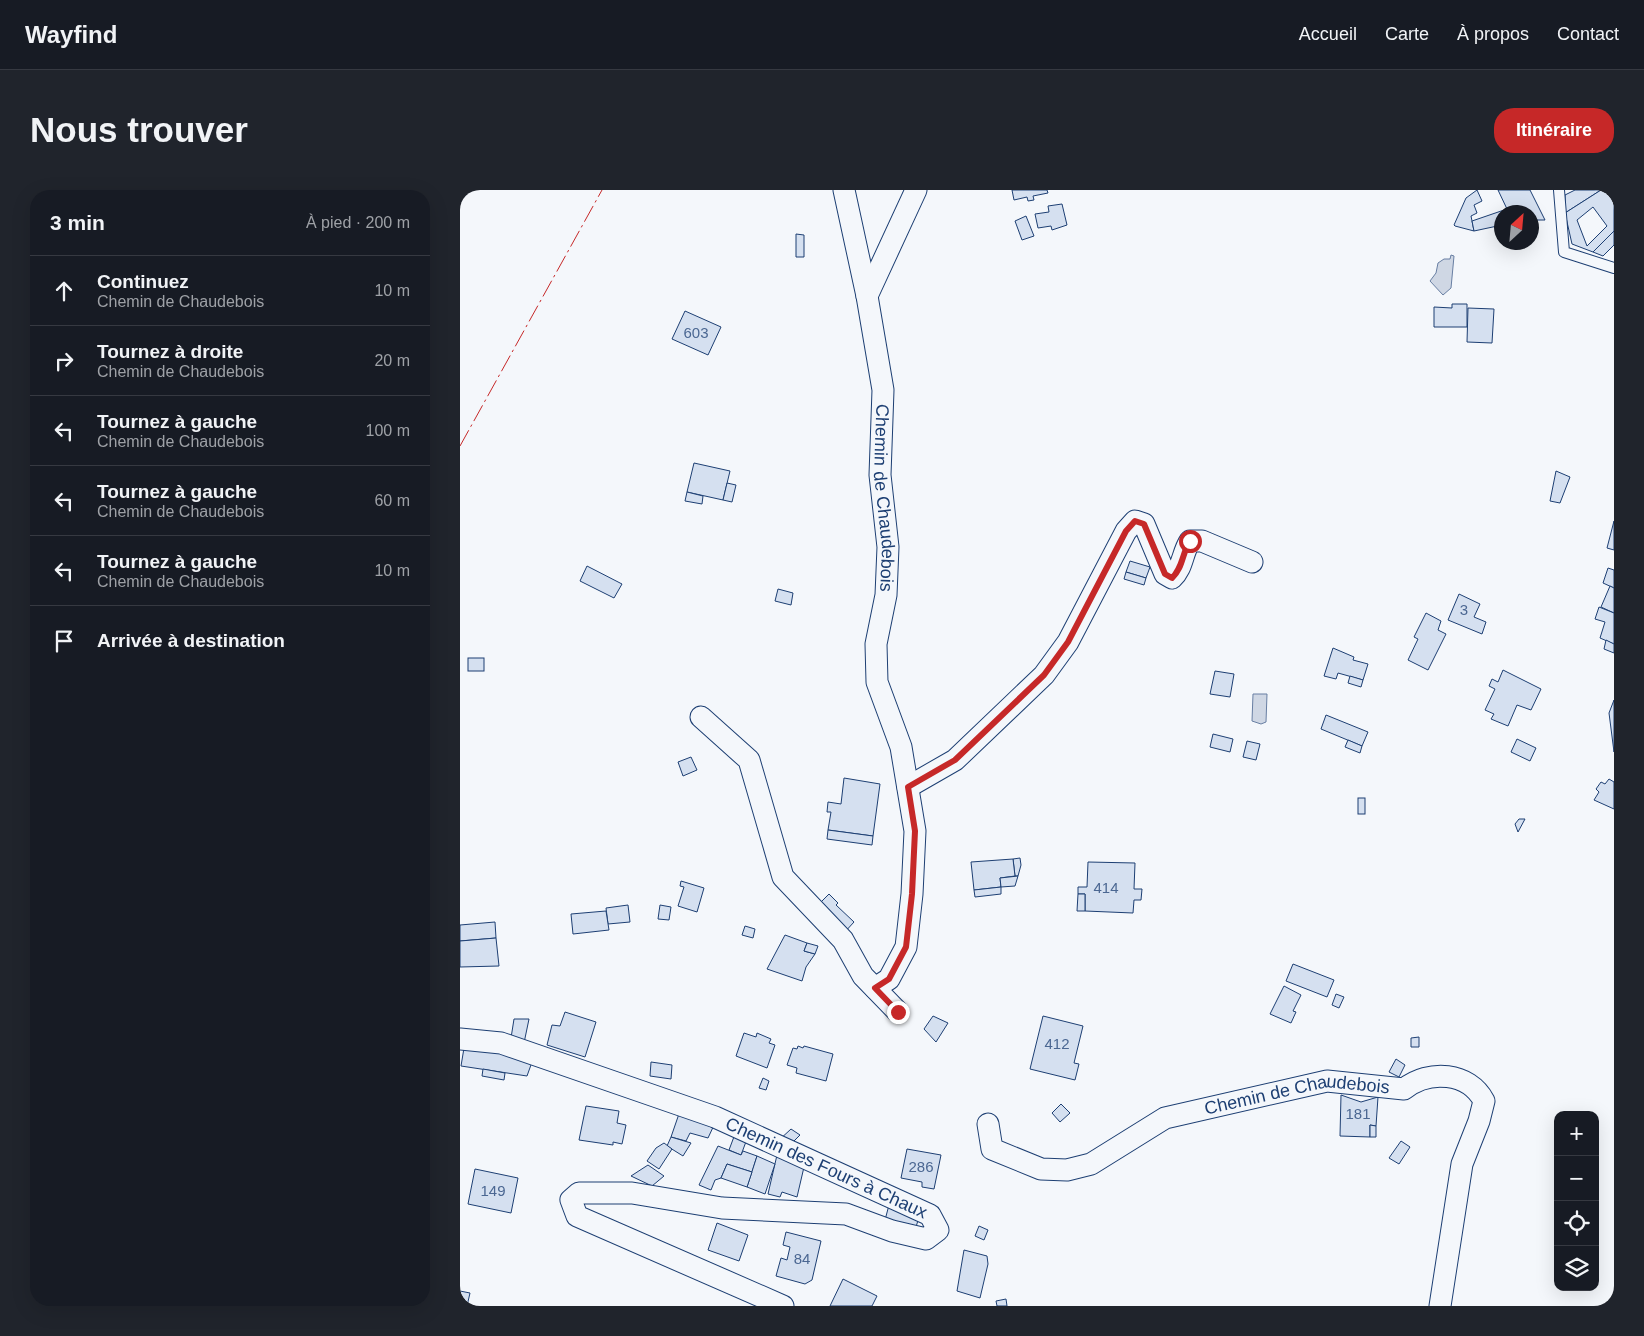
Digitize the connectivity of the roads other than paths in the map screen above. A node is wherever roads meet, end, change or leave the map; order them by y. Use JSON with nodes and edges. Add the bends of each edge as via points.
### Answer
{"nodes":[{"id":1,"x":844,"y":190,"type":"edge"},
{"id":2,"x":916,"y":190,"type":"edge"},
{"id":3,"x":1559,"y":190,"type":"edge"},
{"id":4,"x":1614,"y":268,"type":"edge"},
{"id":5,"x":867,"y":296,"type":"junction"},
{"id":6,"x":1252,"y":562,"type":"dead end"},
{"id":7,"x":701,"y":717,"type":"dead end"},
{"id":8,"x":908,"y":787,"type":"junction"},
{"id":9,"x":875,"y":988,"type":"junction"},
{"id":10,"x":898,"y":1012,"type":"dead end"},
{"id":11,"x":460,"y":1039,"type":"edge"},
{"id":12,"x":988,"y":1124,"type":"dead end"},
{"id":13,"x":783,"y":1306,"type":"edge"},
{"id":14,"x":1440,"y":1306,"type":"edge"}],
"edges":[{"from":1,"to":5,"type":"street","name":"Chemin de Chaudebois"},
{"from":2,"to":5,"type":"street"},
{"from":3,"to":4,"type":"lane","via":[[1564,252]]},
{"from":5,"to":8,"type":"street","name":"Chemin de Chaudebois","via":[[883,390],[880,474],[888,547],[886,595],[876,644],[877,682],[901,746]]},
{"from":6,"to":8,"type":"street","via":[[1202,541],[1190,541],[1184,549],[1178,572],[1172,578],[1165,574],[1144,524],[1135,521],[1126,531],[1068,642],[1044,675],[955,760]]},
{"from":7,"to":9,"type":"street","via":[[749,760],[784,877],[843,940],[863,976]]},
{"from":8,"to":9,"type":"street","name":"Chemin de Chaudebois","via":[[915,831],[906,947],[889,979]]},
{"from":9,"to":10,"type":"street"},
{"from":11,"to":13,"type":"street","name":"Chemin des Fours à Chaux","via":[[501,1043],[715,1117],[930,1215],[938,1230],[926,1239],[892,1231],[846,1214],[722,1208],[632,1193],[579,1193],[571,1200],[577,1216]]},
{"from":12,"to":14,"type":"street","name":"Chemin de Chaudebois","via":[[992,1149],[1041,1169],[1066,1170],[1091,1164],[1165,1118],[1327,1081],[1404,1088],[1426,1077],[1455,1077],[1477,1089],[1484,1101],[1462,1164]]}]}
